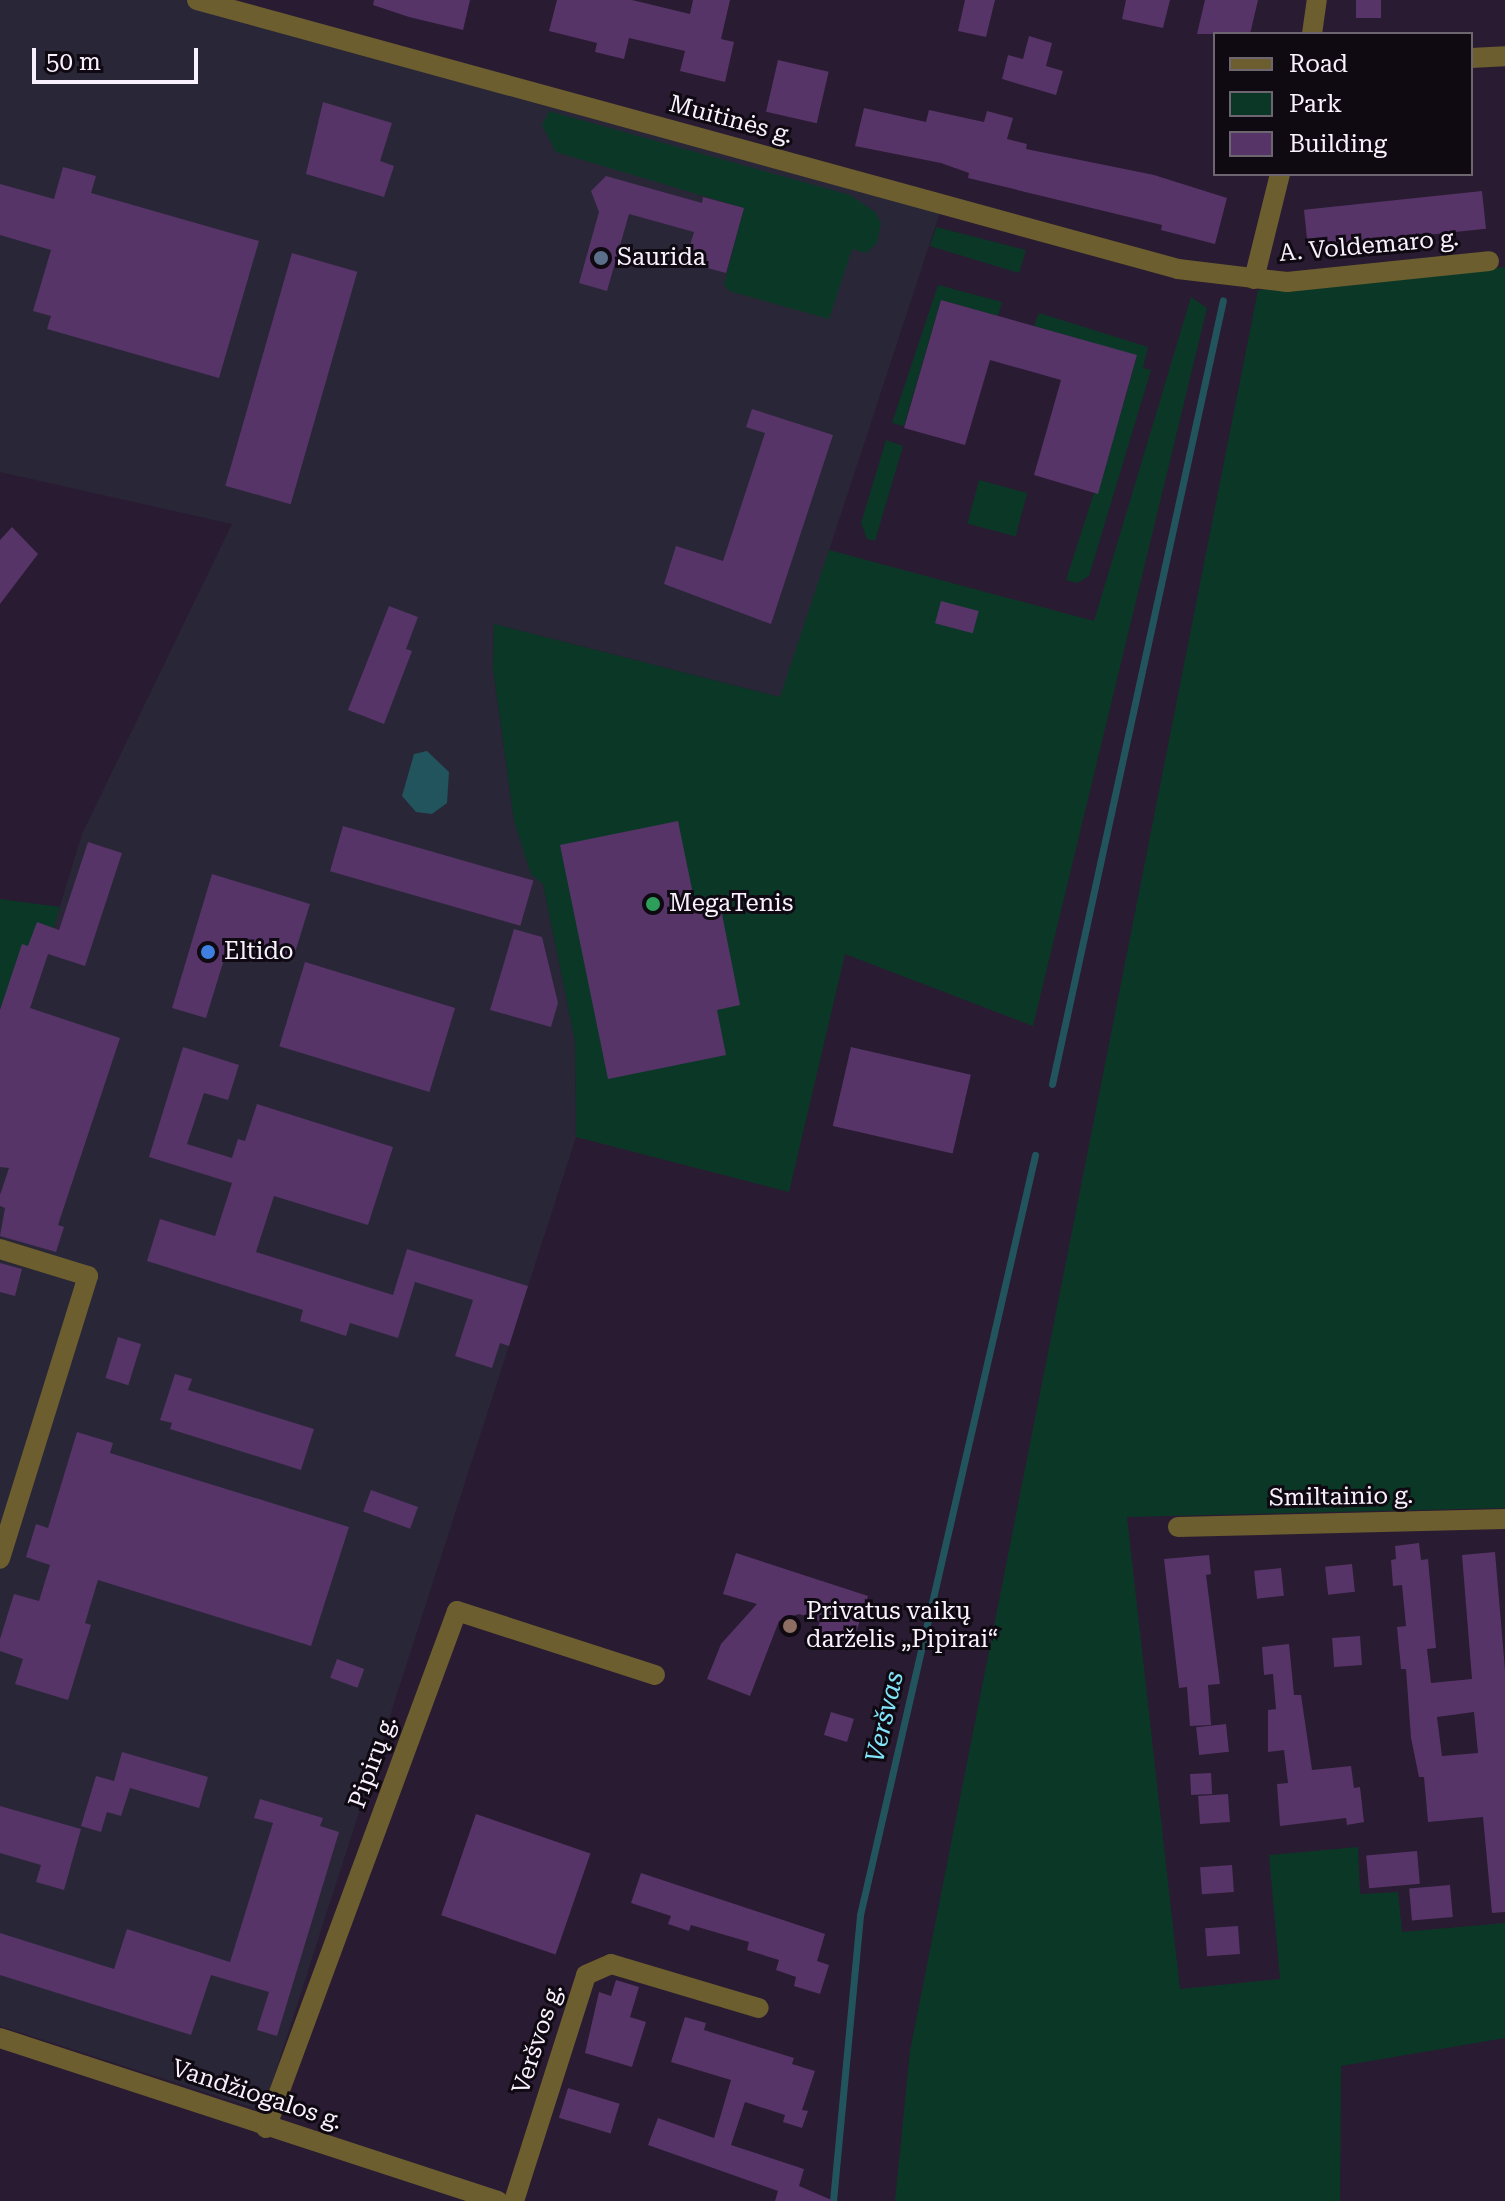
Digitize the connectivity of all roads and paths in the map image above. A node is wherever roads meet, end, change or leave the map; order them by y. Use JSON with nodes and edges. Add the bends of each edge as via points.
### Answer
{"nodes":[{"id":1,"x":197,"y":0,"type":"edge"},
{"id":2,"x":1317,"y":0,"type":"edge"},
{"id":3,"x":1312,"y":32,"type":"edge"},
{"id":4,"x":1505,"y":56,"type":"edge"},
{"id":5,"x":1473,"y":58,"type":"edge"},
{"id":6,"x":1280,"y":176,"type":"edge"},
{"id":7,"x":1489,"y":261,"type":"dead end"},
{"id":8,"x":1254,"y":279,"type":"junction"},
{"id":9,"x":0,"y":1249,"type":"edge"},
{"id":10,"x":1505,"y":1519,"type":"edge"},
{"id":11,"x":1178,"y":1527,"type":"dead end"},
{"id":12,"x":0,"y":1559,"type":"edge"},
{"id":13,"x":655,"y":1675,"type":"dead end"},
{"id":14,"x":759,"y":2008,"type":"dead end"},
{"id":15,"x":0,"y":2038,"type":"edge"},
{"id":16,"x":266,"y":2128,"type":"junction"},
{"id":17,"x":498,"y":2201,"type":"edge"},
{"id":18,"x":514,"y":2201,"type":"edge"}],
"edges":[{"from":1,"to":8,"type":"street","name":"Muitinės g.","via":[[1178,269]]},
{"from":2,"to":3,"type":"street"},
{"from":4,"to":5,"type":"street"},
{"from":6,"to":8,"type":"street"},
{"from":7,"to":8,"type":"street","name":"A. Voldemaro g.","via":[[1287,282]]},
{"from":9,"to":12,"type":"street","via":[[88,1276]]},
{"from":10,"to":11,"type":"street","name":"Smiltainio g."},
{"from":13,"to":16,"type":"street","name":"Pipirų g.","via":[[457,1611]]},
{"from":14,"to":18,"type":"street","name":"Veršvos g.","via":[[611,1964],[586,1975]]},
{"from":15,"to":16,"type":"street","name":"Vandžiogalos g."},
{"from":16,"to":17,"type":"street","name":"Vandžiogalos g."}]}
